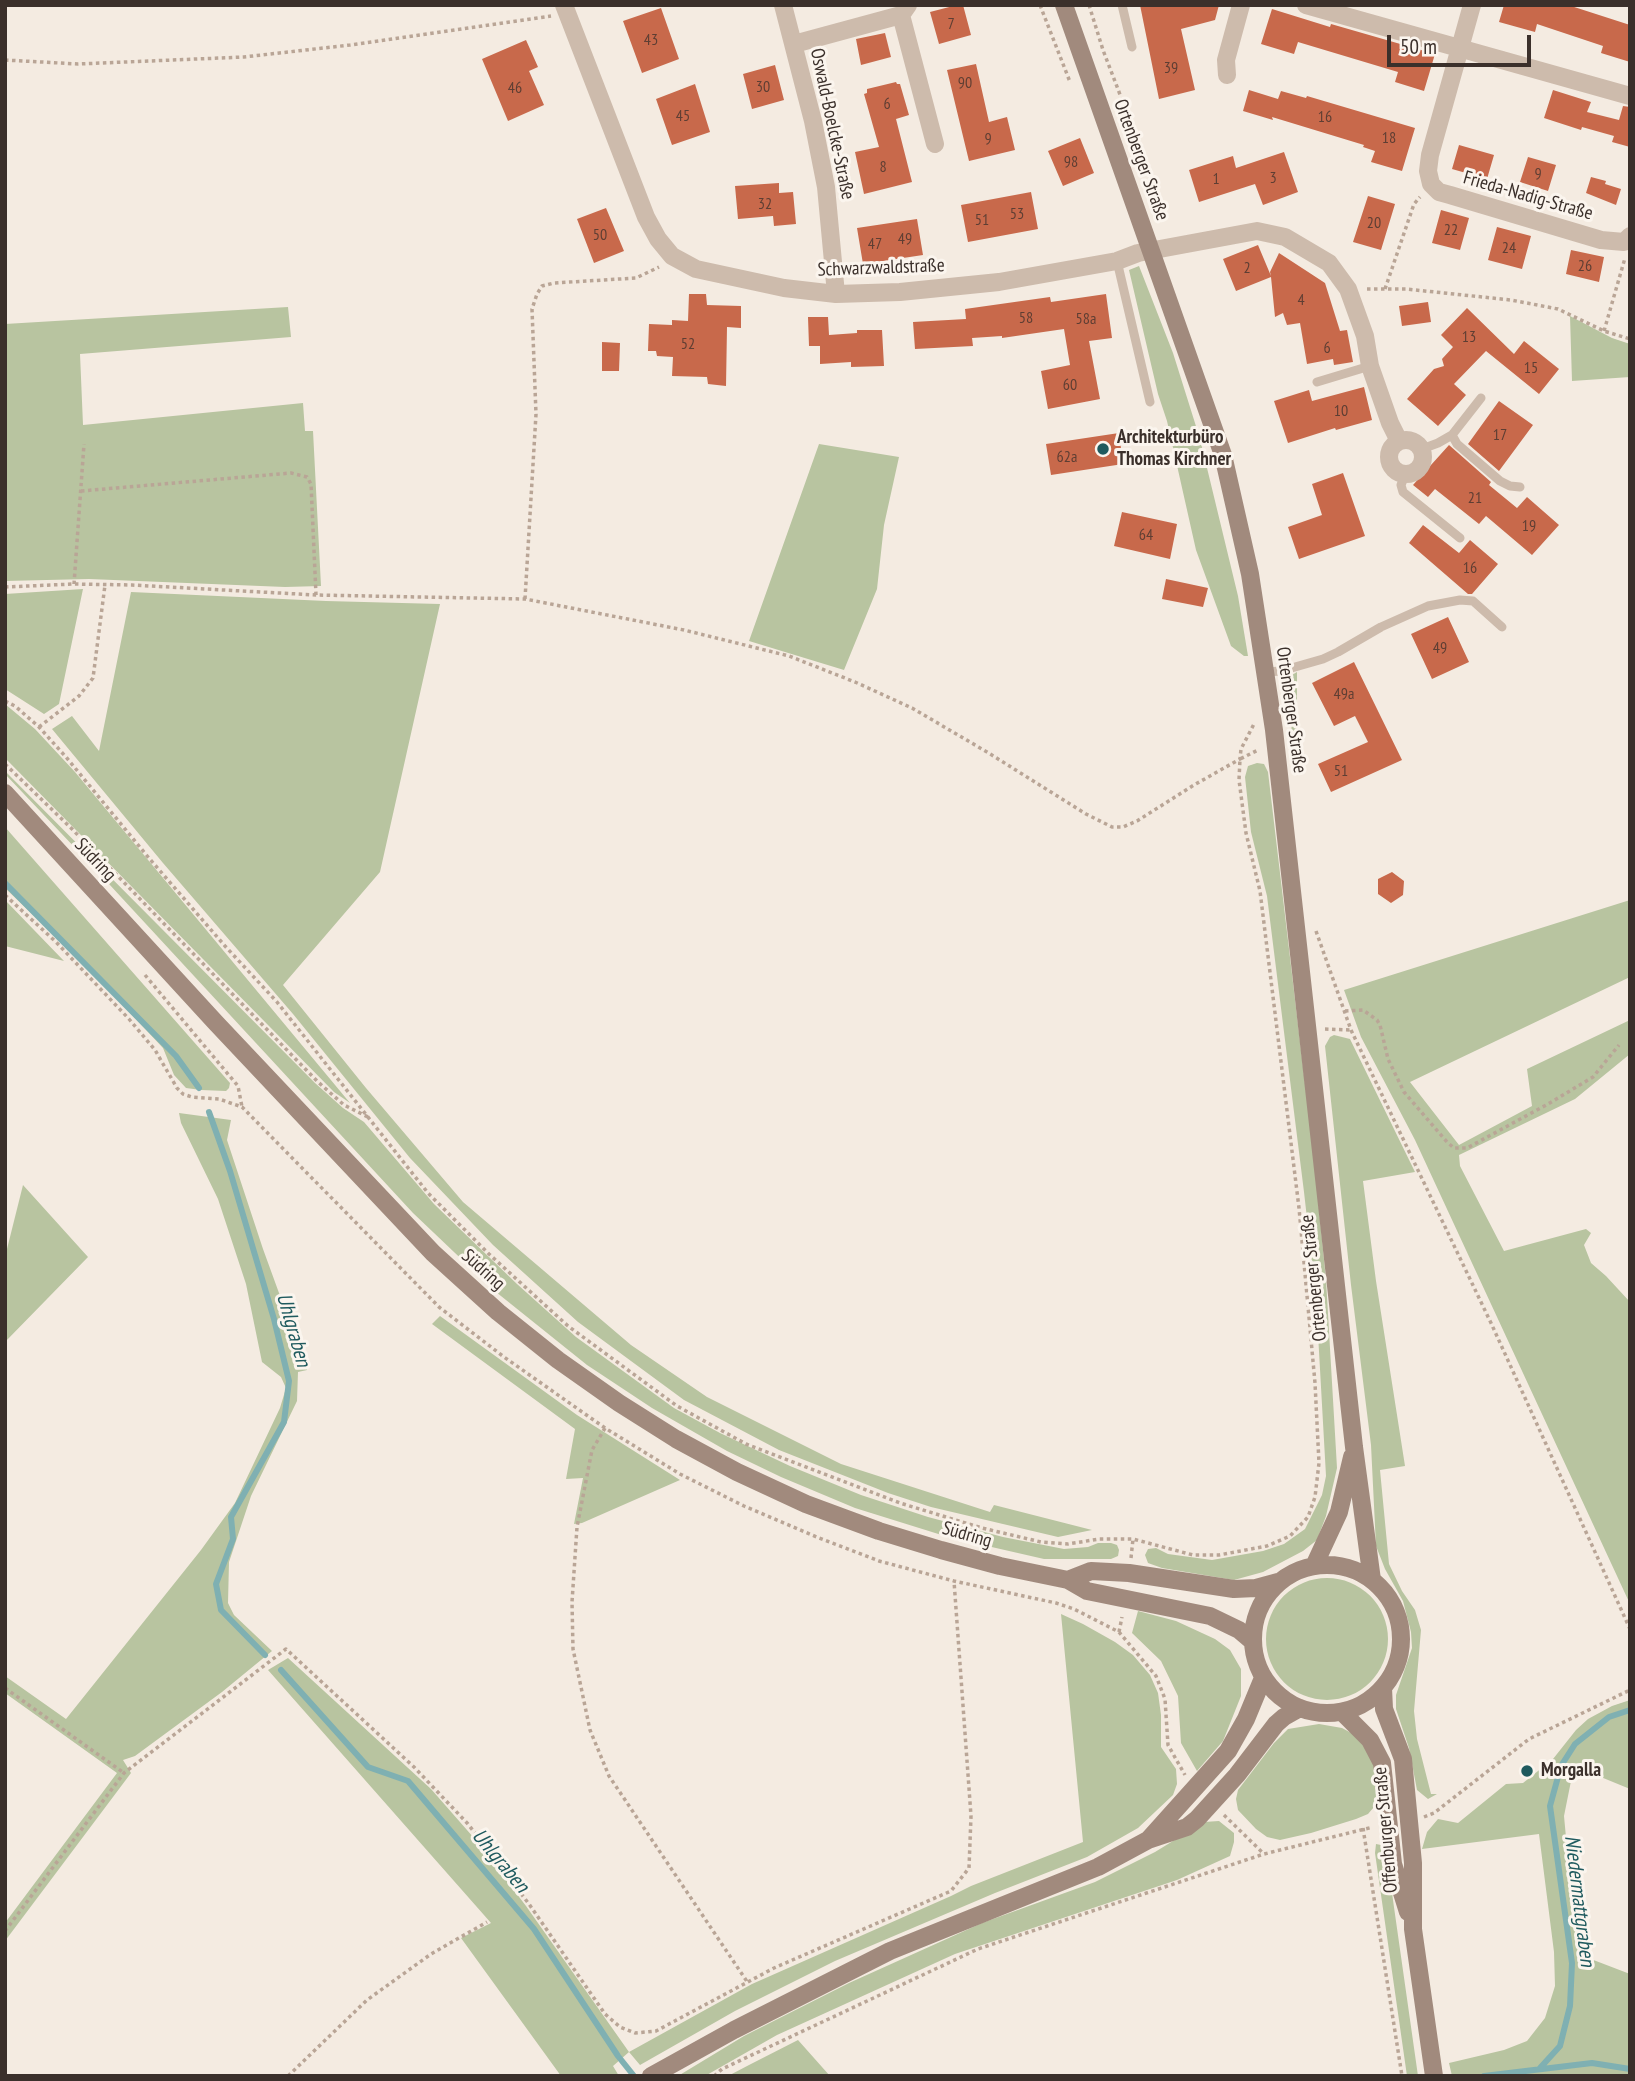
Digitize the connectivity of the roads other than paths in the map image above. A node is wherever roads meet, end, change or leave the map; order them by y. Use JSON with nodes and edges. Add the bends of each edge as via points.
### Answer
{"nodes":[{"id":1,"x":783,"y":5,"type":"edge"},
{"id":2,"x":1064,"y":5,"type":"edge"},
{"id":3,"x":1122,"y":5,"type":"edge"},
{"id":4,"x":1241,"y":5,"type":"edge"},
{"id":5,"x":1306,"y":5,"type":"edge"},
{"id":6,"x":1472,"y":5,"type":"edge"},
{"id":7,"x":566,"y":9,"type":"edge"},
{"id":8,"x":905,"y":10,"type":"edge"},
{"id":9,"x":794,"y":44,"type":"junction"},
{"id":10,"x":1132,"y":47,"type":"dead end"},
{"id":11,"x":1459,"y":48,"type":"junction"},
{"id":12,"x":1227,"y":75,"type":"dead end"},
{"id":13,"x":1630,"y":96,"type":"edge"},
{"id":14,"x":935,"y":144,"type":"dead end"},
{"id":15,"x":1627,"y":239,"type":"edge"},
{"id":16,"x":1152,"y":251,"type":"junction"},
{"id":17,"x":1117,"y":261,"type":"junction"},
{"id":18,"x":836,"y":294,"type":"junction"},
{"id":19,"x":1370,"y":366,"type":"junction"},
{"id":20,"x":1317,"y":382,"type":"dead end"},
{"id":21,"x":1481,"y":398,"type":"dead end"},
{"id":22,"x":1150,"y":402,"type":"dead end"},
{"id":23,"x":1452,"y":435,"type":"junction"},
{"id":24,"x":1399,"y":441,"type":"junction"},
{"id":25,"x":1422,"y":449,"type":"junction"},
{"id":26,"x":1405,"y":475,"type":"junction"},
{"id":27,"x":1520,"y":487,"type":"dead end"},
{"id":28,"x":1460,"y":538,"type":"dead end"},
{"id":29,"x":1502,"y":627,"type":"dead end"},
{"id":30,"x":1266,"y":672,"type":"junction"},
{"id":31,"x":5,"y":793,"type":"edge"},
{"id":32,"x":1354,"y":1447,"type":"junction"},
{"id":33,"x":1314,"y":1566,"type":"junction"},
{"id":34,"x":1068,"y":1580,"type":"junction"},
{"id":35,"x":1372,"y":1580,"type":"junction"},
{"id":36,"x":1278,"y":1582,"type":"junction"},
{"id":37,"x":1252,"y":1641,"type":"junction"},
{"id":38,"x":1263,"y":1678,"type":"junction"},
{"id":39,"x":1383,"y":1688,"type":"junction"},
{"id":40,"x":1300,"y":1709,"type":"junction"},
{"id":41,"x":1342,"y":1712,"type":"junction"},
{"id":42,"x":1148,"y":1840,"type":"junction"},
{"id":43,"x":1413,"y":1929,"type":"junction"},
{"id":44,"x":652,"y":2076,"type":"edge"},
{"id":45,"x":1434,"y":2076,"type":"edge"}],
"edges":[{"from":1,"to":9,"type":"street","name":"Oswald-Boelcke-Straße"},
{"from":2,"to":16,"type":"main road","name":"Ortenberger Straße"},
{"from":3,"to":10,"type":"lane"},
{"from":4,"to":12,"type":"street","via":[[1226,60]]},
{"from":5,"to":11,"type":"street"},
{"from":6,"to":11,"type":"street"},
{"from":7,"to":18,"type":"street","name":"Schwarzwaldstraße","via":[[646,217],[672,256],[696,269],[724,276]]},
{"from":8,"to":9,"type":"street"},
{"from":8,"to":14,"type":"street"},
{"from":9,"to":18,"type":"street","name":"Oswald-Boelcke-Straße","via":[[826,187]]},
{"from":11,"to":13,"type":"street"},
{"from":11,"to":15,"type":"street","name":"Frieda-Nadig-Straße","via":[[1430,155],[1427,171],[1431,184],[1439,192],[1601,240]]},
{"from":16,"to":17,"type":"street","name":"Schwarzwaldstraße"},
{"from":16,"to":19,"type":"street","name":"Schwarzwaldstraße","via":[[1257,231],[1285,237],[1329,263],[1348,289]]},
{"from":16,"to":30,"type":"main road","name":"Ortenberger Straße","via":[[1223,455]]},
{"from":17,"to":18,"type":"street","name":"Schwarzwaldstraße","via":[[999,282]]},
{"from":17,"to":22,"type":"lane"},
{"from":19,"to":20,"type":"lane"},
{"from":19,"to":24,"type":"street","name":"Schwarzwaldstraße"},
{"from":21,"to":23,"type":"lane"},
{"from":23,"to":25,"type":"lane"},
{"from":23,"to":27,"type":"lane","via":[[1500,481]]},
{"from":24,"to":25,"type":"street","via":[[1412,440]]},
{"from":24,"to":26,"type":"street","via":[[1388,455],[1390,465]]},
{"from":25,"to":26,"type":"street","via":[[1421,467]]},
{"from":26,"to":28,"type":"lane","via":[[1403,492]]},
{"from":29,"to":30,"type":"lane","via":[[1473,601],[1428,606],[1322,659]]},
{"from":30,"to":32,"type":"main road","name":"Ortenberger Straße"},
{"from":31,"to":34,"type":"main road","name":"Südring","via":[[424,1244],[558,1360],[676,1440],[806,1504],[941,1550]]},
{"from":32,"to":33,"type":"main road","name":"Ortenberger Straße","via":[[1339,1512]]},
{"from":32,"to":35,"type":"main road","name":"Ortenberger Straße"},
{"from":33,"to":35,"type":"main road","via":[[1346,1567]]},
{"from":33,"to":36,"type":"main road"},
{"from":34,"to":36,"type":"main road","name":"Südring","via":[[1091,1571],[1234,1589]]},
{"from":34,"to":37,"type":"main road","name":"Südring","via":[[1087,1591],[1210,1616]]},
{"from":35,"to":39,"type":"main road","via":[[1392,1605],[1401,1637],[1396,1667]]},
{"from":36,"to":37,"type":"main road","via":[[1259,1608]]},
{"from":37,"to":38,"type":"main road"},
{"from":38,"to":40,"type":"main road","via":[[1275,1693]]},
{"from":38,"to":42,"type":"main road","via":[[1228,1751]]},
{"from":39,"to":41,"type":"main road"},
{"from":39,"to":43,"type":"main road","name":"Offenburger Straße","via":[[1384,1709],[1403,1759],[1413,1863]]},
{"from":40,"to":41,"type":"main road"},
{"from":40,"to":42,"type":"main road","via":[[1276,1724],[1197,1819]]},
{"from":41,"to":43,"type":"main road","name":"Offenburger Straße","via":[[1370,1740],[1382,1763],[1393,1864]]},
{"from":42,"to":44,"type":"main road","via":[[1098,1867],[890,1951]]},
{"from":43,"to":45,"type":"main road","name":"Offenburger Straße"}]}
